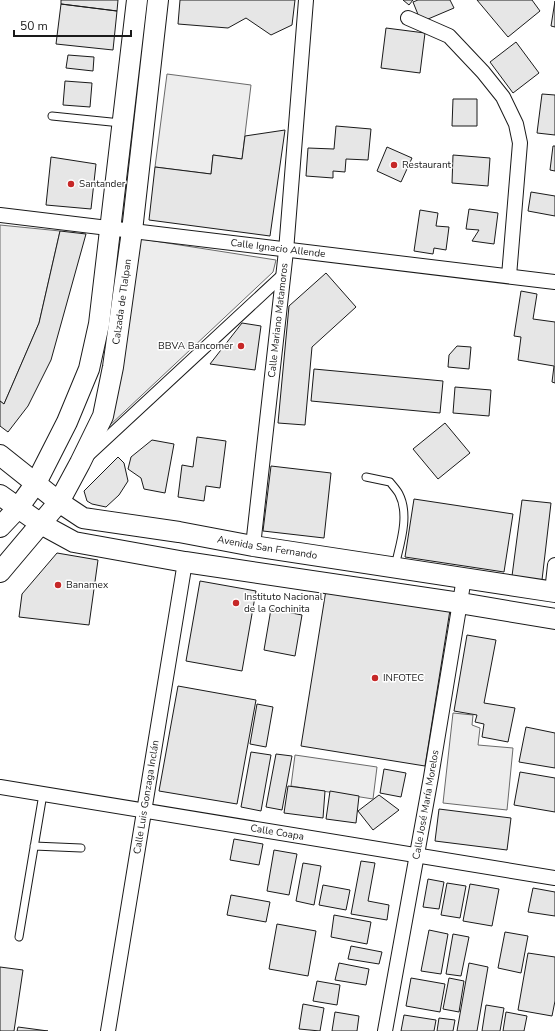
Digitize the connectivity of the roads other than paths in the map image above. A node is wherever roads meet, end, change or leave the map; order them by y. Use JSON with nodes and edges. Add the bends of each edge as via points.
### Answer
{"nodes":[{"id":1,"x":137,"y":0,"type":"edge"},
{"id":2,"x":158,"y":0,"type":"edge"},
{"id":3,"x":306,"y":0,"type":"edge"},
{"id":4,"x":408,"y":18,"type":"dead end"},
{"id":5,"x":52,"y":116,"type":"dead end"},
{"id":6,"x":124,"y":124,"type":"junction"},
{"id":7,"x":0,"y":216,"type":"edge"},
{"id":8,"x":112,"y":228,"type":"junction"},
{"id":9,"x":132,"y":231,"type":"junction"},
{"id":10,"x":286,"y":251,"type":"junction"},
{"id":11,"x":283,"y":275,"type":"junction"},
{"id":12,"x":509,"y":276,"type":"junction"},
{"id":13,"x":555,"y":282,"type":"edge"},
{"id":14,"x":0,"y":455,"type":"edge"},
{"id":15,"x":80,"y":463,"type":"junction"},
{"id":16,"x":366,"y":477,"type":"dead end"},
{"id":17,"x":36,"y":483,"type":"junction"},
{"id":18,"x":0,"y":495,"type":"edge"},
{"id":19,"x":59,"y":502,"type":"junction"},
{"id":20,"x":18,"y":508,"type":"junction"},
{"id":21,"x":41,"y":524,"type":"junction"},
{"id":22,"x":0,"y":527,"type":"edge"},
{"id":23,"x":253,"y":546,"type":"junction"},
{"id":24,"x":185,"y":562,"type":"junction"},
{"id":25,"x":555,"y":565,"type":"edge"},
{"id":26,"x":395,"y":568,"type":"junction"},
{"id":27,"x":0,"y":572,"type":"edge"},
{"id":28,"x":464,"y":578,"type":"junction"},
{"id":29,"x":553,"y":592,"type":"edge"},
{"id":30,"x":460,"y":603,"type":"junction"},
{"id":31,"x":555,"y":619,"type":"edge"},
{"id":32,"x":0,"y":787,"type":"edge"},
{"id":33,"x":43,"y":794,"type":"junction"},
{"id":34,"x":145,"y":811,"type":"junction"},
{"id":35,"x":34,"y":846,"type":"junction"},
{"id":36,"x":82,"y":848,"type":"dead end"},
{"id":37,"x":416,"y":856,"type":"junction"},
{"id":38,"x":555,"y":878,"type":"edge"},
{"id":39,"x":19,"y":937,"type":"dead end"},
{"id":40,"x":108,"y":1031,"type":"edge"},
{"id":41,"x":385,"y":1031,"type":"edge"}],
"edges":[{"from":1,"to":6,"type":"main road","name":"Calzada de Tlalpan"},
{"from":2,"to":9,"type":"main road","name":"Calzada de Tlalpan"},
{"from":3,"to":10,"type":"street","name":"Calle Mariano Matamoros"},
{"from":4,"to":12,"type":"street","via":[[448,36],[503,97],[516,124],[520,143]]},
{"from":5,"to":6,"type":"lane"},
{"from":6,"to":8,"type":"main road","name":"Calzada de Tlalpan"},
{"from":7,"to":8,"type":"street","name":"Calle Ignacio Allende"},
{"from":8,"to":9,"type":"street","name":"Calle Ignacio Allende"},
{"from":8,"to":17,"type":"main road","name":"Calzada de Tlalpan","via":[[99,324],[88,369],[67,422]]},
{"from":9,"to":10,"type":"street","name":"Calle Ignacio Allende"},
{"from":9,"to":15,"type":"main road","name":"Calzada de Tlalpan","via":[[113,367],[102,416]]},
{"from":10,"to":11,"type":"street","name":"Calle Mariano Matamoros"},
{"from":10,"to":12,"type":"street","name":"Calle Ignacio Allende"},
{"from":11,"to":15,"type":"street"},
{"from":11,"to":23,"type":"street","name":"Calle Mariano Matamoros"},
{"from":12,"to":13,"type":"street","name":"Calle Ignacio Allende"},
{"from":14,"to":17,"type":"main road","name":"Avenida San Fernando"},
{"from":15,"to":19,"type":"main road","name":"Calzada de Tlalpan"},
{"from":16,"to":26,"type":"lane","via":[[390,482],[400,495],[404,525]]},
{"from":17,"to":19,"type":"main road","name":"Avenida San Fernando"},
{"from":17,"to":20,"type":"main road","name":"Calzada de Tlalpan"},
{"from":18,"to":20,"type":"main road"},
{"from":19,"to":21,"type":"main road","name":"Calzada de Tlalpan"},
{"from":19,"to":23,"type":"main road","name":"Avenida San Fernando","via":[[83,518]]},
{"from":20,"to":21,"type":"main road"},
{"from":20,"to":22,"type":"main road","name":"Calzada de Tlalpan"},
{"from":21,"to":24,"type":"main road","via":[[74,542]]},
{"from":21,"to":27,"type":"main road","name":"Calzada de Tlalpan"},
{"from":23,"to":26,"type":"main road","name":"Avenida San Fernando"},
{"from":24,"to":30,"type":"main road"},
{"from":24,"to":34,"type":"street","name":"Calle Luis Gonzaga Inclán"},
{"from":25,"to":29,"type":"street"},
{"from":26,"to":28,"type":"main road","name":"Avenida San Fernando"},
{"from":28,"to":29,"type":"main road","name":"Avenida San Fernando"},
{"from":28,"to":30,"type":"street","name":"Calle José María Morelos"},
{"from":30,"to":31,"type":"main road"},
{"from":30,"to":37,"type":"street","name":"Calle José María Morelos","via":[[432,777]]},
{"from":32,"to":33,"type":"street","name":"Calle Coapa"},
{"from":33,"to":34,"type":"street","name":"Calle Coapa"},
{"from":33,"to":35,"type":"lane"},
{"from":34,"to":37,"type":"street","name":"Calle Coapa"},
{"from":34,"to":40,"type":"street","name":"Calle Luis Gonzaga Inclán"},
{"from":35,"to":36,"type":"lane"},
{"from":35,"to":39,"type":"lane"},
{"from":37,"to":38,"type":"street","name":"Calle Coapa"},
{"from":37,"to":41,"type":"street","name":"Calle José María Morelos"}]}
